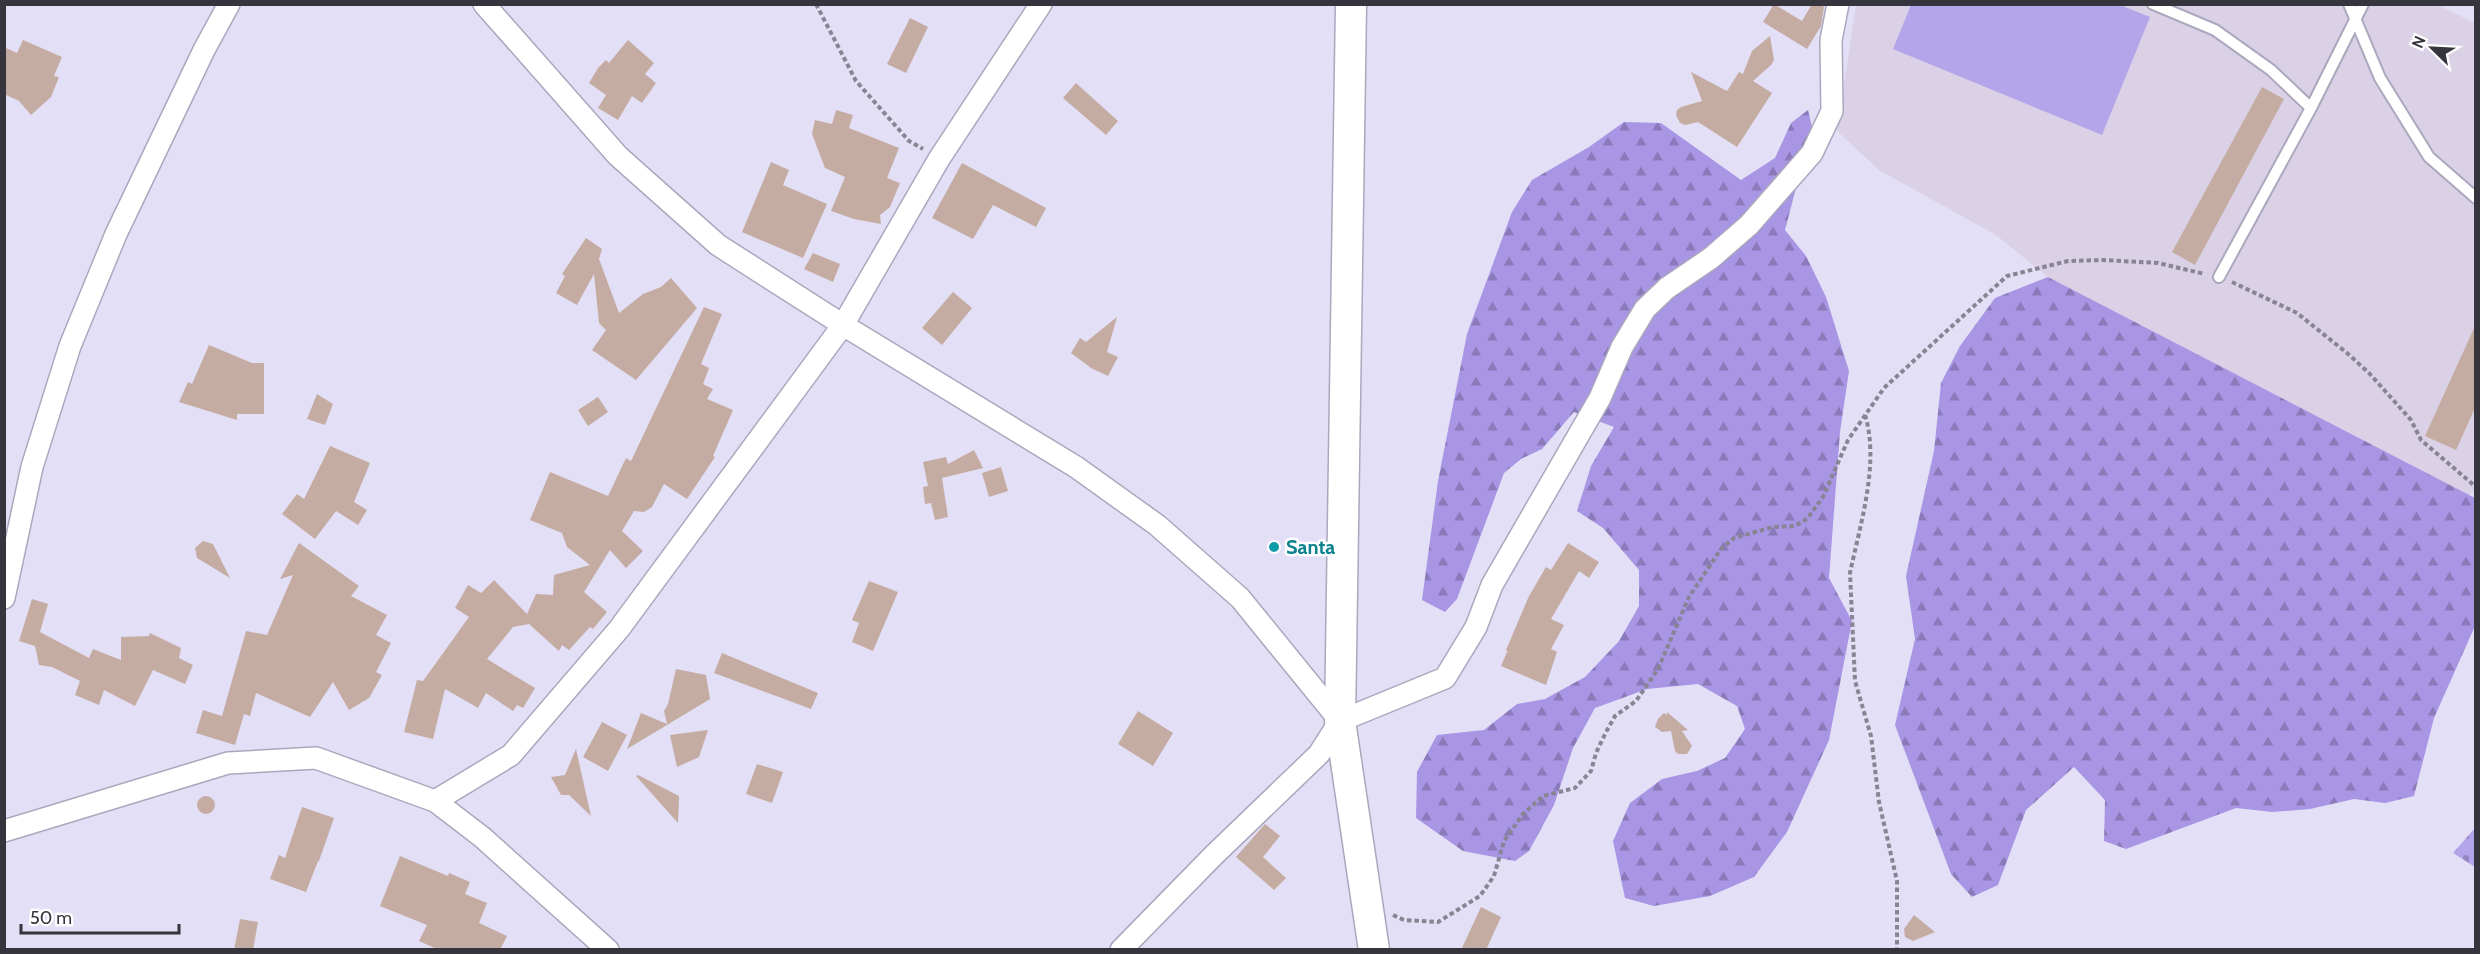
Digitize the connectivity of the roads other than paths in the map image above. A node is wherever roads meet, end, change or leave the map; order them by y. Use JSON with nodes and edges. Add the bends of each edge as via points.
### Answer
{"nodes":[{"id":1,"x":229,"y":4,"type":"edge"},
{"id":2,"x":484,"y":4,"type":"edge"},
{"id":3,"x":1041,"y":4,"type":"edge"},
{"id":4,"x":1351,"y":4,"type":"edge"},
{"id":5,"x":1838,"y":4,"type":"edge"},
{"id":6,"x":2153,"y":4,"type":"edge"},
{"id":7,"x":2349,"y":4,"type":"edge"},
{"id":8,"x":2362,"y":4,"type":"edge"},
{"id":9,"x":2355,"y":22,"type":"junction"},
{"id":10,"x":2312,"y":108,"type":"junction"},
{"id":11,"x":2475,"y":198,"type":"edge"},
{"id":12,"x":2219,"y":277,"type":"road end"},
{"id":13,"x":843,"y":325,"type":"junction"},
{"id":14,"x":4,"y":598,"type":"edge"},
{"id":15,"x":1340,"y":721,"type":"junction"},
{"id":16,"x":435,"y":801,"type":"junction"},
{"id":17,"x":4,"y":831,"type":"edge"},
{"id":18,"x":608,"y":950,"type":"edge"},
{"id":19,"x":1121,"y":950,"type":"edge"},
{"id":20,"x":1374,"y":950,"type":"edge"}],
"edges":[{"from":1,"to":14,"type":"street","via":[[116,234],[70,346],[32,467]]},
{"from":2,"to":13,"type":"street","via":[[618,156],[718,244]]},
{"from":3,"to":13,"type":"street","via":[[939,159]]},
{"from":4,"to":15,"type":"main road"},
{"from":5,"to":15,"type":"street","via":[[1831,40],[1832,111],[1812,153],[1749,225],[1645,309],[1445,678]]},
{"from":6,"to":10,"type":"lane","via":[[2215,30],[2271,70]]},
{"from":7,"to":9,"type":"lane"},
{"from":8,"to":9,"type":"lane"},
{"from":9,"to":10,"type":"lane"},
{"from":9,"to":11,"type":"lane","via":[[2380,78],[2429,157]]},
{"from":10,"to":12,"type":"lane"},
{"from":13,"to":15,"type":"street","via":[[1076,466],[1157,525],[1240,598]]},
{"from":13,"to":16,"type":"street","via":[[611,638],[511,755]]},
{"from":15,"to":19,"type":"street","via":[[1319,754]]},
{"from":15,"to":20,"type":"main road"},
{"from":16,"to":17,"type":"street","via":[[316,758],[228,763]]},
{"from":16,"to":18,"type":"street","via":[[482,837]]}]}
